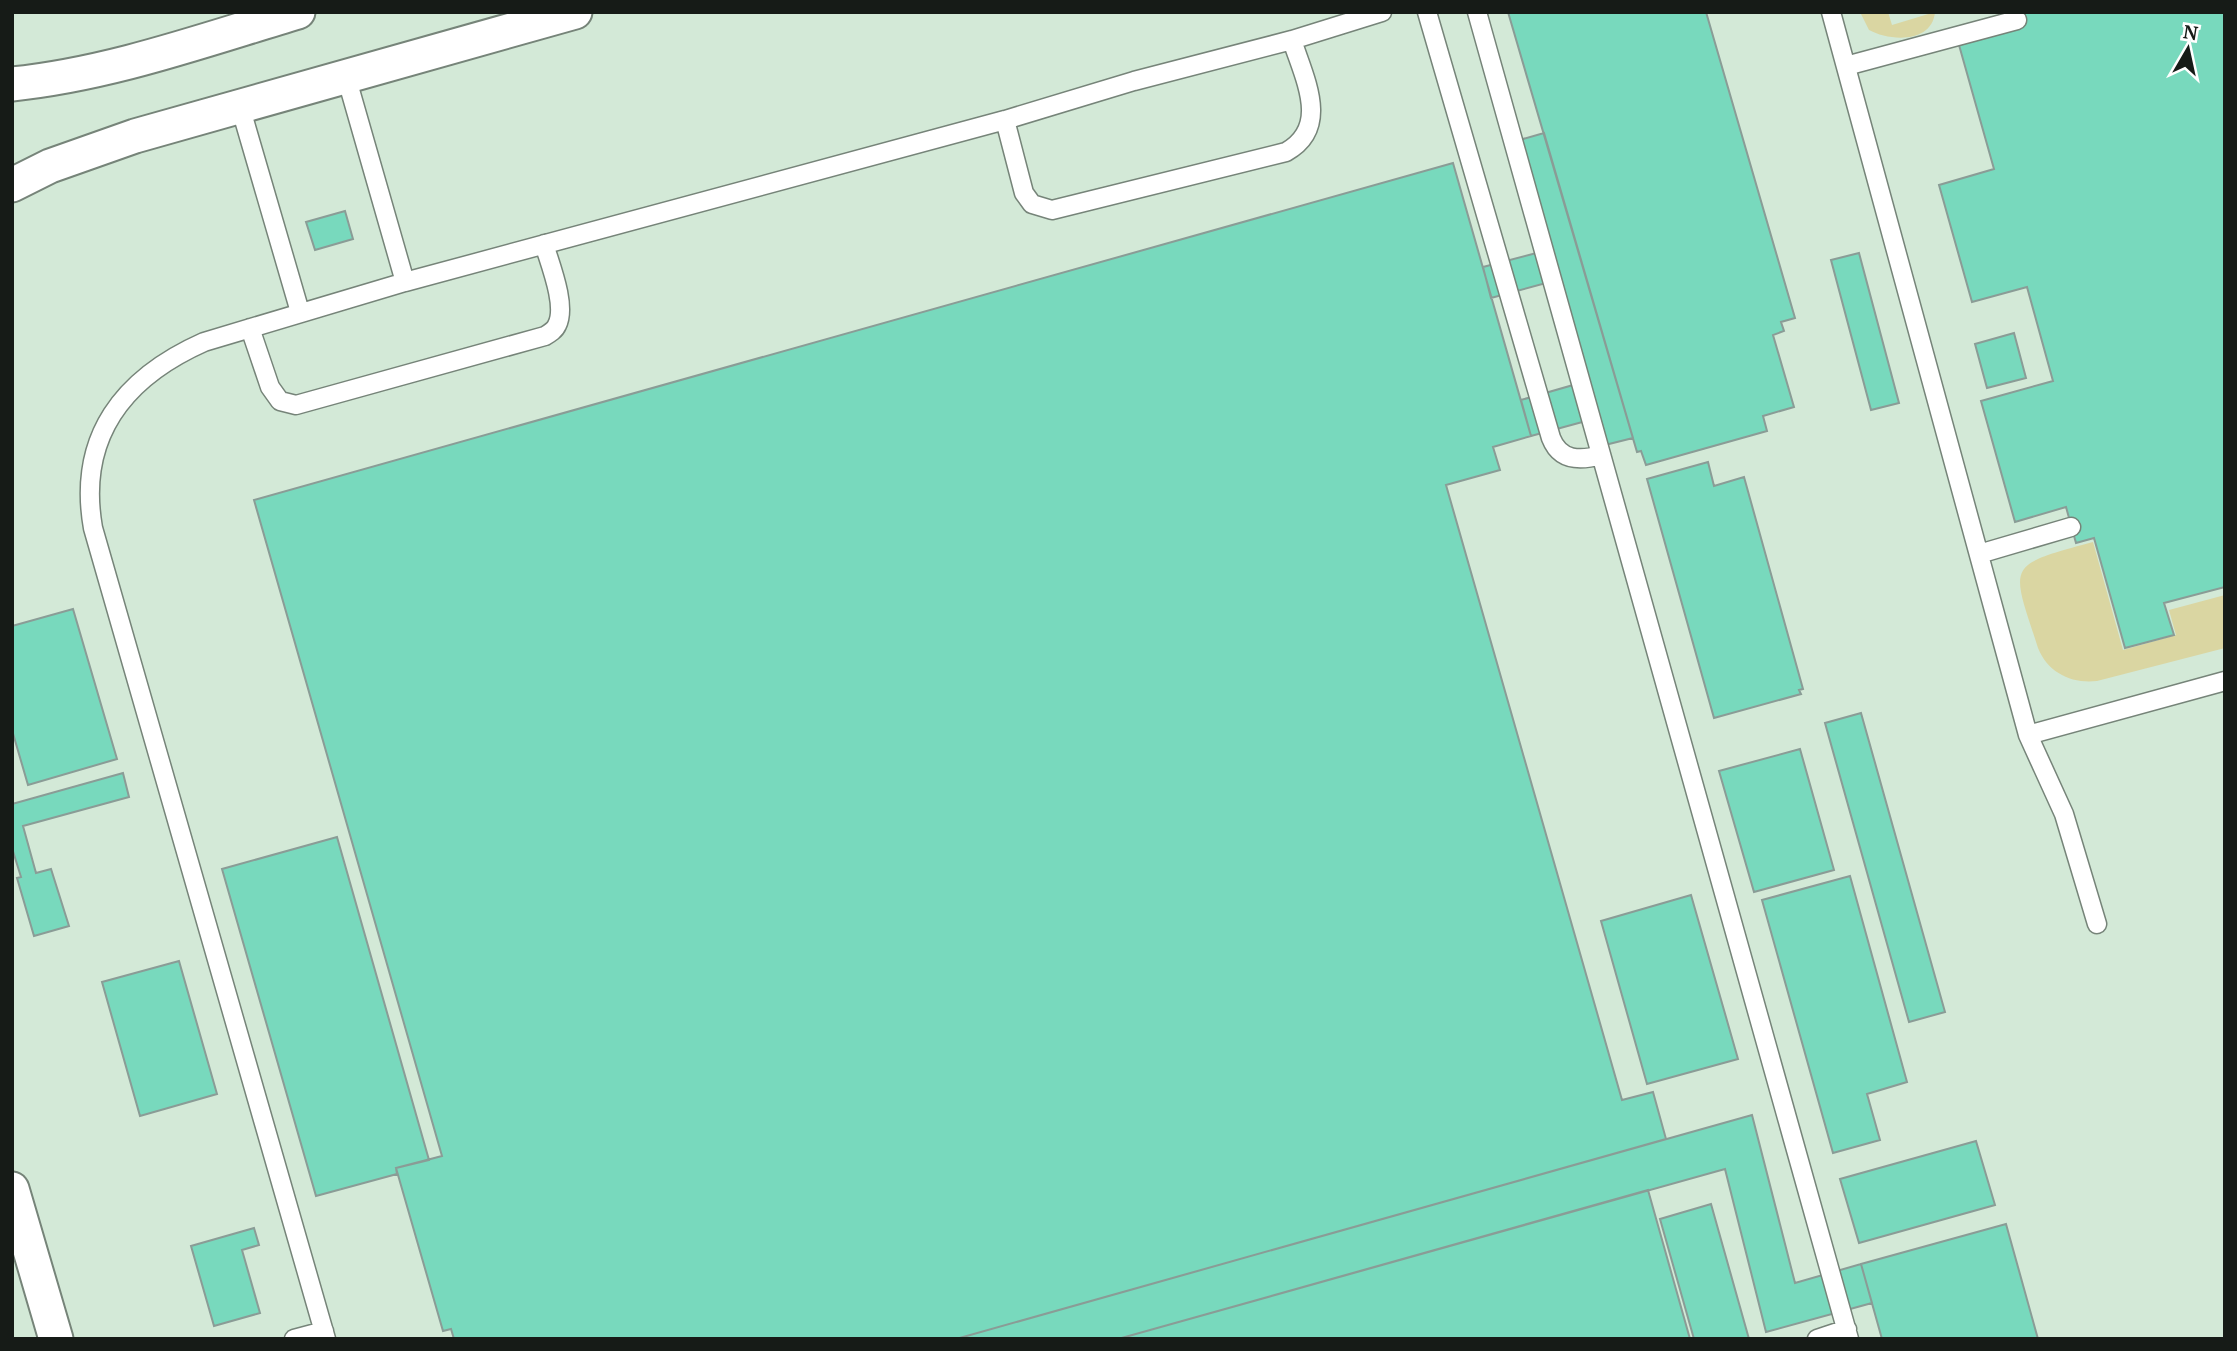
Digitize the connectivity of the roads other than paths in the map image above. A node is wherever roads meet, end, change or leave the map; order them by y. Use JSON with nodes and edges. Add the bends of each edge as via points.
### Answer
{"nodes":[{"id":1,"x":298,"y":12,"type":"edge"},
{"id":2,"x":575,"y":12,"type":"edge"},
{"id":3,"x":1382,"y":12,"type":"edge"},
{"id":4,"x":1427,"y":12,"type":"edge"},
{"id":5,"x":1477,"y":12,"type":"edge"},
{"id":6,"x":1831,"y":12,"type":"edge"},
{"id":7,"x":2017,"y":20,"type":"dead end"},
{"id":8,"x":1292,"y":40,"type":"junction"},
{"id":9,"x":1846,"y":66,"type":"junction"},
{"id":10,"x":346,"y":76,"type":"junction"},
{"id":11,"x":12,"y":84,"type":"edge"},
{"id":12,"x":240,"y":106,"type":"junction"},
{"id":13,"x":1005,"y":120,"type":"junction"},
{"id":14,"x":12,"y":185,"type":"edge"},
{"id":15,"x":544,"y":244,"type":"junction"},
{"id":16,"x":405,"y":282,"type":"junction"},
{"id":17,"x":300,"y":312,"type":"junction"},
{"id":18,"x":250,"y":328,"type":"junction"},
{"id":19,"x":1601,"y":455,"type":"junction"},
{"id":20,"x":2071,"y":527,"type":"dead end"},
{"id":21,"x":1979,"y":554,"type":"junction"},
{"id":22,"x":2225,"y":681,"type":"edge"},
{"id":23,"x":2028,"y":735,"type":"junction"},
{"id":24,"x":2096,"y":924,"type":"dead end"},
{"id":25,"x":12,"y":1189,"type":"edge"},
{"id":26,"x":1848,"y":1334,"type":"edge"},
{"id":27,"x":325,"y":1335,"type":"edge"},
{"id":28,"x":56,"y":1339,"type":"edge"},
{"id":29,"x":294,"y":1339,"type":"edge"},
{"id":30,"x":1817,"y":1339,"type":"edge"}],
"edges":[{"from":1,"to":11,"type":"street","via":[[116,65]]},
{"from":2,"to":10,"type":"street"},
{"from":3,"to":8,"type":"lane"},
{"from":4,"to":19,"type":"lane","via":[[1554,447],[1567,457]]},
{"from":5,"to":19,"type":"lane"},
{"from":6,"to":9,"type":"lane"},
{"from":7,"to":9,"type":"lane"},
{"from":8,"to":13,"type":"lane"},
{"from":8,"to":13,"type":"lane","via":[[1311,101],[1311,117],[1307,134],[1286,152],[1052,210],[1031,204],[1024,193]]},
{"from":9,"to":21,"type":"lane"},
{"from":10,"to":12,"type":"street"},
{"from":10,"to":16,"type":"lane"},
{"from":12,"to":14,"type":"street","via":[[85,152]]},
{"from":12,"to":17,"type":"lane"},
{"from":13,"to":15,"type":"lane"},
{"from":15,"to":16,"type":"lane"},
{"from":15,"to":18,"type":"lane","via":[[561,316],[556,328],[545,336],[296,405],[280,401],[270,387]]},
{"from":16,"to":17,"type":"lane"},
{"from":17,"to":18,"type":"lane"},
{"from":18,"to":27,"type":"lane","via":[[176,354],[131,390],[102,432],[93,457],[89,503]]},
{"from":19,"to":26,"type":"lane"},
{"from":20,"to":21,"type":"lane"},
{"from":21,"to":23,"type":"lane"},
{"from":22,"to":23,"type":"lane"},
{"from":23,"to":24,"type":"lane","via":[[2064,814]]},
{"from":25,"to":28,"type":"street"},
{"from":26,"to":30,"type":"lane"},
{"from":27,"to":29,"type":"lane"}]}
